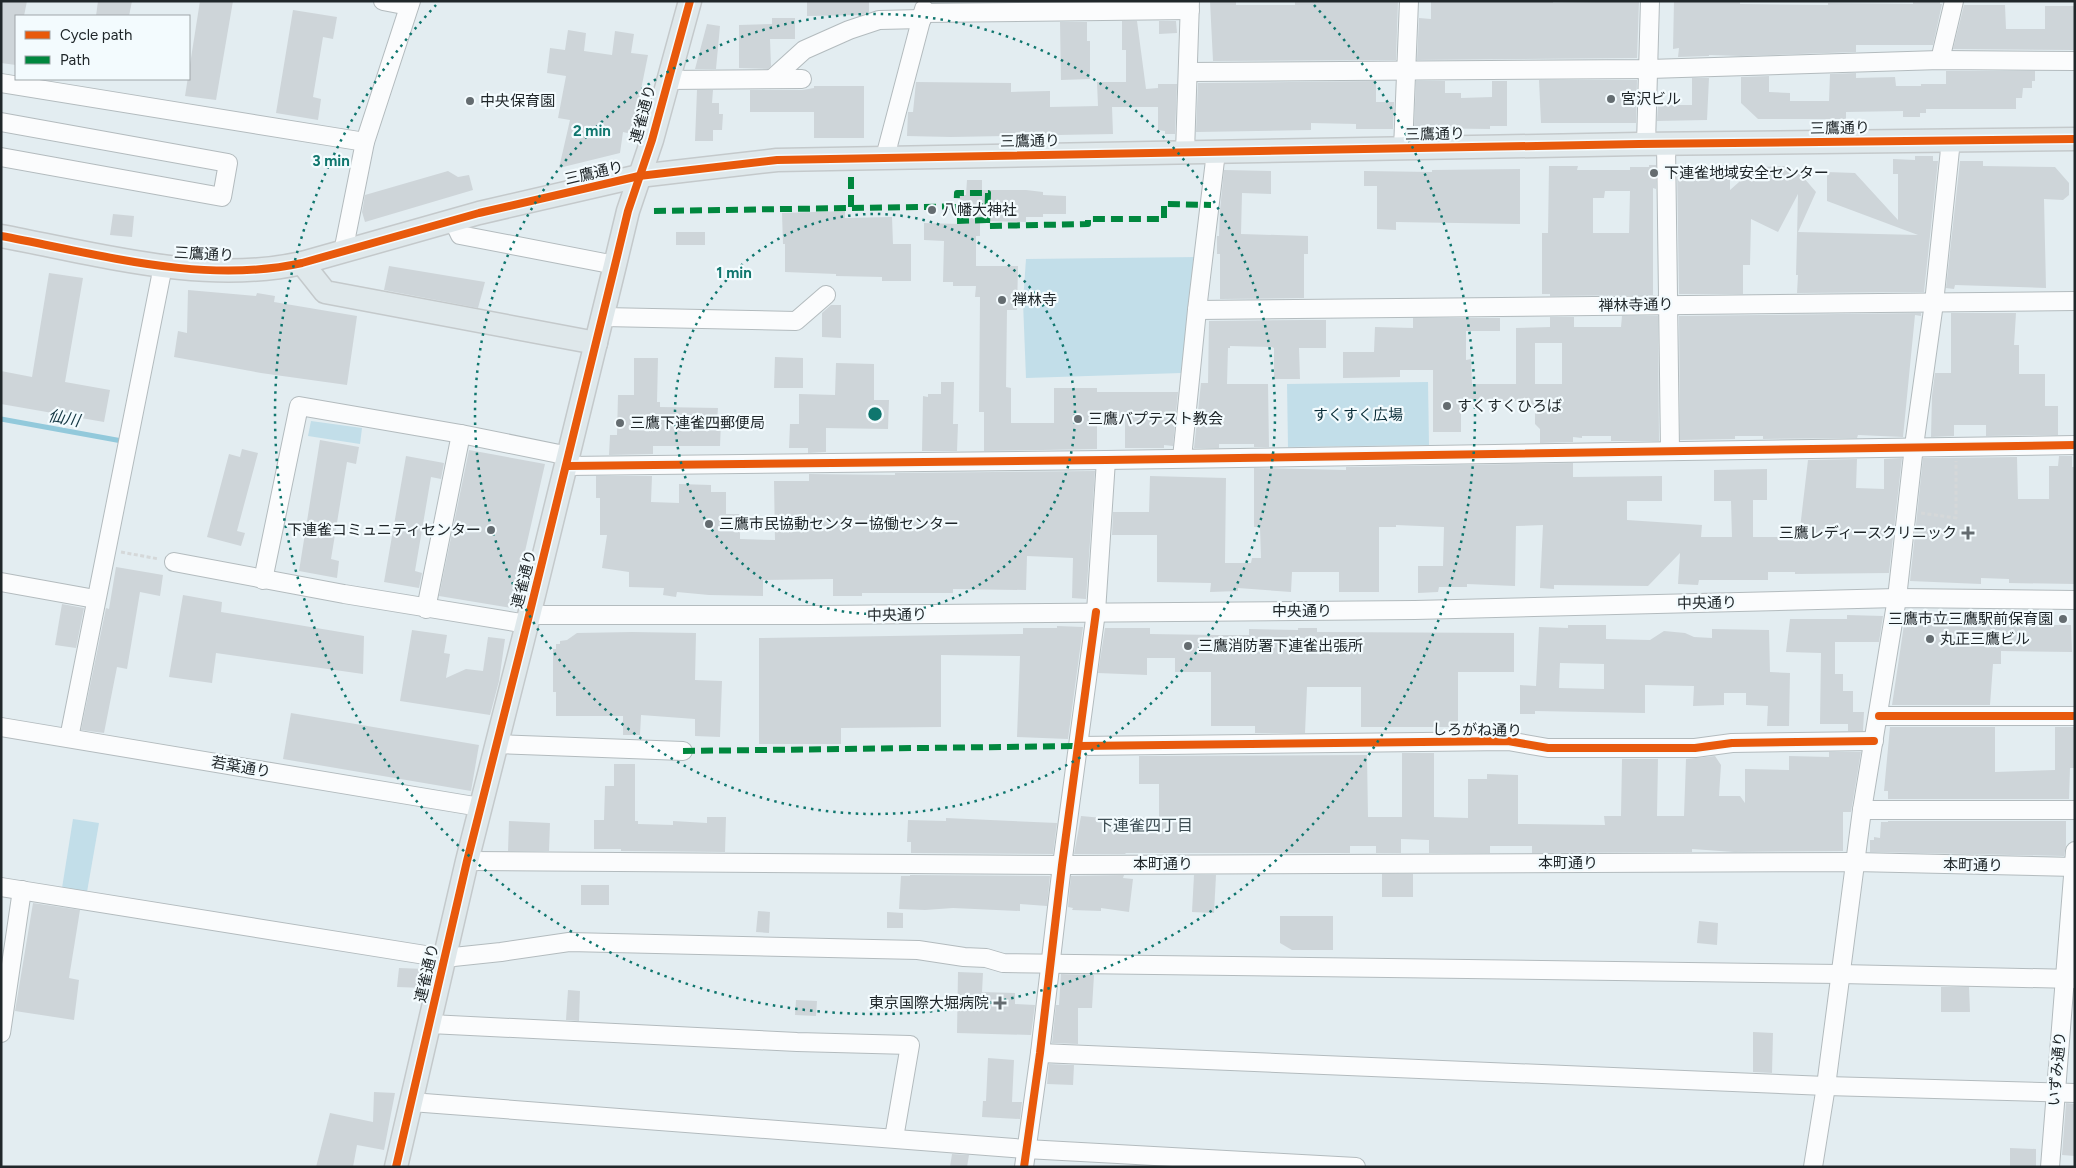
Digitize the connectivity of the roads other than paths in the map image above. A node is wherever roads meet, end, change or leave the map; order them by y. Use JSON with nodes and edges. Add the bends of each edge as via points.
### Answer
{"nodes":[{"id":1,"x":383,"y":1,"type":"edge"},
{"id":2,"x":690,"y":1,"type":"edge"},
{"id":3,"x":1409,"y":1,"type":"edge"},
{"id":4,"x":1650,"y":1,"type":"edge"},
{"id":5,"x":1954,"y":1,"type":"edge"},
{"id":6,"x":410,"y":4,"type":"edge"},
{"id":7,"x":1190,"y":6,"type":"edge"},
{"id":8,"x":924,"y":11,"type":"edge"},
{"id":9,"x":1940,"y":60,"type":"junction"},
{"id":10,"x":2075,"y":61,"type":"edge"},
{"id":11,"x":1649,"y":69,"type":"junction"},
{"id":12,"x":1188,"y":72,"type":"junction"},
{"id":13,"x":1406,"y":72,"type":"junction"},
{"id":14,"x":772,"y":79,"type":"junction"},
{"id":15,"x":667,"y":80,"type":"junction"},
{"id":16,"x":802,"y":80,"type":"dead end"},
{"id":17,"x":1,"y":83,"type":"edge"},
{"id":18,"x":1,"y":122,"type":"edge"},
{"id":19,"x":2075,"y":139,"type":"edge"},
{"id":20,"x":1952,"y":140,"type":"junction"},
{"id":21,"x":365,"y":142,"type":"junction"},
{"id":22,"x":1656,"y":144,"type":"junction"},
{"id":23,"x":1403,"y":149,"type":"junction"},
{"id":24,"x":1186,"y":152,"type":"junction"},
{"id":25,"x":1216,"y":152,"type":"junction"},
{"id":26,"x":1,"y":157,"type":"edge"},
{"id":27,"x":885,"y":157,"type":"junction"},
{"id":28,"x":639,"y":176,"type":"junction"},
{"id":29,"x":453,"y":220,"type":"junction"},
{"id":30,"x":1,"y":236,"type":"edge"},
{"id":31,"x":343,"y":252,"type":"junction"},
{"id":32,"x":302,"y":263,"type":"junction"},
{"id":33,"x":615,"y":265,"type":"junction"},
{"id":34,"x":163,"y":266,"type":"junction"},
{"id":35,"x":826,"y":294,"type":"dead end"},
{"id":36,"x":2075,"y":302,"type":"edge"},
{"id":37,"x":1934,"y":303,"type":"junction"},
{"id":38,"x":1668,"y":304,"type":"junction"},
{"id":39,"x":1197,"y":310,"type":"junction"},
{"id":40,"x":603,"y":317,"type":"junction"},
{"id":41,"x":596,"y":344,"type":"junction"},
{"id":42,"x":461,"y":434,"type":"junction"},
{"id":43,"x":2075,"y":444,"type":"edge"},
{"id":44,"x":1914,"y":446,"type":"junction"},
{"id":45,"x":1670,"y":450,"type":"junction"},
{"id":46,"x":1182,"y":458,"type":"junction"},
{"id":47,"x":1106,"y":460,"type":"junction"},
{"id":48,"x":568,"y":461,"type":"junction"},
{"id":49,"x":174,"y":562,"type":"road end"},
{"id":50,"x":263,"y":580,"type":"junction"},
{"id":51,"x":1,"y":582,"type":"edge"},
{"id":52,"x":1897,"y":598,"type":"junction"},
{"id":53,"x":95,"y":599,"type":"junction"},
{"id":54,"x":2075,"y":600,"type":"edge"},
{"id":55,"x":426,"y":609,"type":"junction"},
{"id":56,"x":1096,"y":612,"type":"junction"},
{"id":57,"x":528,"y":620,"type":"junction"},
{"id":58,"x":1879,"y":716,"type":"junction"},
{"id":59,"x":2075,"y":716,"type":"edge"},
{"id":60,"x":1,"y":727,"type":"edge"},
{"id":61,"x":69,"y":738,"type":"junction"},
{"id":62,"x":1874,"y":740,"type":"junction"},
{"id":63,"x":496,"y":744,"type":"junction"},
{"id":64,"x":1079,"y":746,"type":"junction"},
{"id":65,"x":684,"y":751,"type":"dead end"},
{"id":66,"x":480,"y":807,"type":"junction"},
{"id":67,"x":1862,"y":810,"type":"junction"},
{"id":68,"x":2075,"y":810,"type":"edge"},
{"id":69,"x":467,"y":860,"type":"junction"},
{"id":70,"x":1855,"y":862,"type":"junction"},
{"id":71,"x":2074,"y":862,"type":"edge"},
{"id":72,"x":1062,"y":864,"type":"junction"},
{"id":73,"x":1,"y":887,"type":"edge"},
{"id":74,"x":22,"y":890,"type":"junction"},
{"id":75,"x":444,"y":958,"type":"junction"},
{"id":76,"x":1050,"y":962,"type":"junction"},
{"id":77,"x":1840,"y":974,"type":"junction"},
{"id":78,"x":2070,"y":979,"type":"edge"},
{"id":79,"x":430,"y":1024,"type":"junction"},
{"id":80,"x":1,"y":1033,"type":"edge"},
{"id":81,"x":1040,"y":1054,"type":"junction"},
{"id":82,"x":1826,"y":1086,"type":"junction"},
{"id":83,"x":2055,"y":1092,"type":"junction"},
{"id":84,"x":2075,"y":1093,"type":"edge"},
{"id":85,"x":411,"y":1102,"type":"junction"},
{"id":86,"x":894,"y":1138,"type":"junction"},
{"id":87,"x":1026,"y":1149,"type":"junction"},
{"id":88,"x":396,"y":1167,"type":"edge"},
{"id":89,"x":1024,"y":1167,"type":"edge"},
{"id":90,"x":1356,"y":1167,"type":"edge"},
{"id":91,"x":1813,"y":1167,"type":"edge"},
{"id":92,"x":2050,"y":1167,"type":"edge"}],
"edges":[{"from":1,"to":6,"type":"street"},
{"from":2,"to":15,"type":"main road","name":"連雀通り"},
{"from":3,"to":13,"type":"street"},
{"from":4,"to":11,"type":"street"},
{"from":5,"to":9,"type":"street"},
{"from":6,"to":21,"type":"street"},
{"from":7,"to":8,"type":"street"},
{"from":7,"to":12,"type":"street"},
{"from":8,"to":14,"type":"street","via":[[879,20],[804,50]]},
{"from":8,"to":27,"type":"street"},
{"from":9,"to":10,"type":"street"},
{"from":9,"to":11,"type":"street"},
{"from":11,"to":13,"type":"street"},
{"from":11,"to":22,"type":"street"},
{"from":12,"to":13,"type":"street"},
{"from":12,"to":24,"type":"street"},
{"from":13,"to":23,"type":"street"},
{"from":14,"to":15,"type":"street"},
{"from":14,"to":16,"type":"street"},
{"from":15,"to":28,"type":"main road","name":"連雀通り"},
{"from":17,"to":21,"type":"street"},
{"from":18,"to":26,"type":"street","via":[[228,163],[222,197]]},
{"from":19,"to":20,"type":"main road","name":"三鷹通り"},
{"from":20,"to":22,"type":"main road","name":"三鷹通り"},
{"from":20,"to":37,"type":"street"},
{"from":21,"to":31,"type":"street"},
{"from":22,"to":23,"type":"main road","name":"三鷹通り"},
{"from":22,"to":38,"type":"street"},
{"from":23,"to":25,"type":"main road","name":"三鷹通り"},
{"from":24,"to":25,"type":"main road","name":"三鷹通り"},
{"from":24,"to":27,"type":"main road","name":"三鷹通り"},
{"from":25,"to":39,"type":"street"},
{"from":27,"to":28,"type":"main road","name":"三鷹通り","via":[[777,160]]},
{"from":28,"to":29,"type":"main road","name":"三鷹通り"},
{"from":28,"to":33,"type":"main road","name":"連雀通り"},
{"from":29,"to":31,"type":"main road","name":"三鷹通り"},
{"from":29,"to":33,"type":"street","via":[[460,234]]},
{"from":30,"to":34,"type":"main road","name":"三鷹通り"},
{"from":31,"to":32,"type":"main road","name":"三鷹通り"},
{"from":32,"to":34,"type":"main road","name":"三鷹通り","via":[[281,268],[217,272]]},
{"from":32,"to":41,"type":"main road","via":[[325,292]]},
{"from":33,"to":40,"type":"main road","name":"連雀通り"},
{"from":34,"to":53,"type":"street"},
{"from":35,"to":40,"type":"street","via":[[796,321]]},
{"from":36,"to":37,"type":"street","name":"禅林寺通り"},
{"from":37,"to":38,"type":"street","name":"禅林寺通り"},
{"from":37,"to":44,"type":"street"},
{"from":38,"to":39,"type":"street","name":"禅林寺通り"},
{"from":38,"to":45,"type":"street"},
{"from":39,"to":46,"type":"street"},
{"from":40,"to":41,"type":"main road","name":"連雀通り"},
{"from":41,"to":48,"type":"main road","name":"連雀通り"},
{"from":42,"to":48,"type":"street"},
{"from":42,"to":50,"type":"street","via":[[299,406]]},
{"from":42,"to":55,"type":"street"},
{"from":43,"to":44,"type":"street"},
{"from":44,"to":45,"type":"street"},
{"from":44,"to":52,"type":"street"},
{"from":45,"to":46,"type":"street"},
{"from":46,"to":47,"type":"street"},
{"from":47,"to":48,"type":"street"},
{"from":47,"to":56,"type":"street"},
{"from":48,"to":57,"type":"main road","name":"連雀通り"},
{"from":49,"to":50,"type":"street","name":"中央通り"},
{"from":50,"to":55,"type":"street","name":"中央通り"},
{"from":51,"to":53,"type":"street"},
{"from":52,"to":54,"type":"street","name":"中央通り"},
{"from":52,"to":56,"type":"street","name":"中央通り","via":[[1415,610]]},
{"from":52,"to":58,"type":"street"},
{"from":53,"to":61,"type":"street"},
{"from":55,"to":57,"type":"street","name":"中央通り"},
{"from":56,"to":57,"type":"street","name":"中央通り"},
{"from":56,"to":64,"type":"street"},
{"from":57,"to":63,"type":"main road","name":"連雀通り"},
{"from":58,"to":59,"type":"street"},
{"from":58,"to":62,"type":"street"},
{"from":60,"to":61,"type":"street","name":"若葉通り"},
{"from":61,"to":66,"type":"street","name":"若葉通り"},
{"from":62,"to":64,"type":"street","name":"しろがね通り","via":[[1732,743],[1695,748],[1548,748],[1508,741]]},
{"from":62,"to":67,"type":"street"},
{"from":63,"to":65,"type":"street"},
{"from":63,"to":66,"type":"main road","name":"連雀通り"},
{"from":64,"to":72,"type":"street"},
{"from":66,"to":69,"type":"main road","name":"連雀通り"},
{"from":67,"to":68,"type":"street"},
{"from":67,"to":70,"type":"street"},
{"from":69,"to":72,"type":"street","name":"本町通り"},
{"from":69,"to":75,"type":"main road","name":"連雀通り"},
{"from":70,"to":71,"type":"street","name":"本町通り"},
{"from":70,"to":72,"type":"street","name":"本町通り"},
{"from":70,"to":77,"type":"street"},
{"from":71,"to":78,"type":"street","name":"いずみ通り"},
{"from":72,"to":76,"type":"street"},
{"from":73,"to":74,"type":"street"},
{"from":74,"to":75,"type":"street"},
{"from":74,"to":80,"type":"street"},
{"from":75,"to":76,"type":"street","via":[[569,942],[918,950],[1003,963]]},
{"from":75,"to":79,"type":"main road","name":"連雀通り"},
{"from":76,"to":77,"type":"street"},
{"from":76,"to":81,"type":"street"},
{"from":77,"to":78,"type":"street"},
{"from":77,"to":82,"type":"street"},
{"from":78,"to":83,"type":"street","name":"いずみ通り"},
{"from":79,"to":85,"type":"main road","name":"連雀通り"},
{"from":79,"to":86,"type":"street","via":[[910,1045]]},
{"from":81,"to":82,"type":"street"},
{"from":81,"to":87,"type":"street"},
{"from":82,"to":83,"type":"street"},
{"from":82,"to":91,"type":"street"},
{"from":83,"to":84,"type":"street"},
{"from":83,"to":92,"type":"street","name":"いずみ通り"},
{"from":85,"to":86,"type":"street"},
{"from":85,"to":88,"type":"main road","name":"連雀通り"},
{"from":86,"to":87,"type":"street"},
{"from":87,"to":89,"type":"street"},
{"from":87,"to":90,"type":"street"}]}
